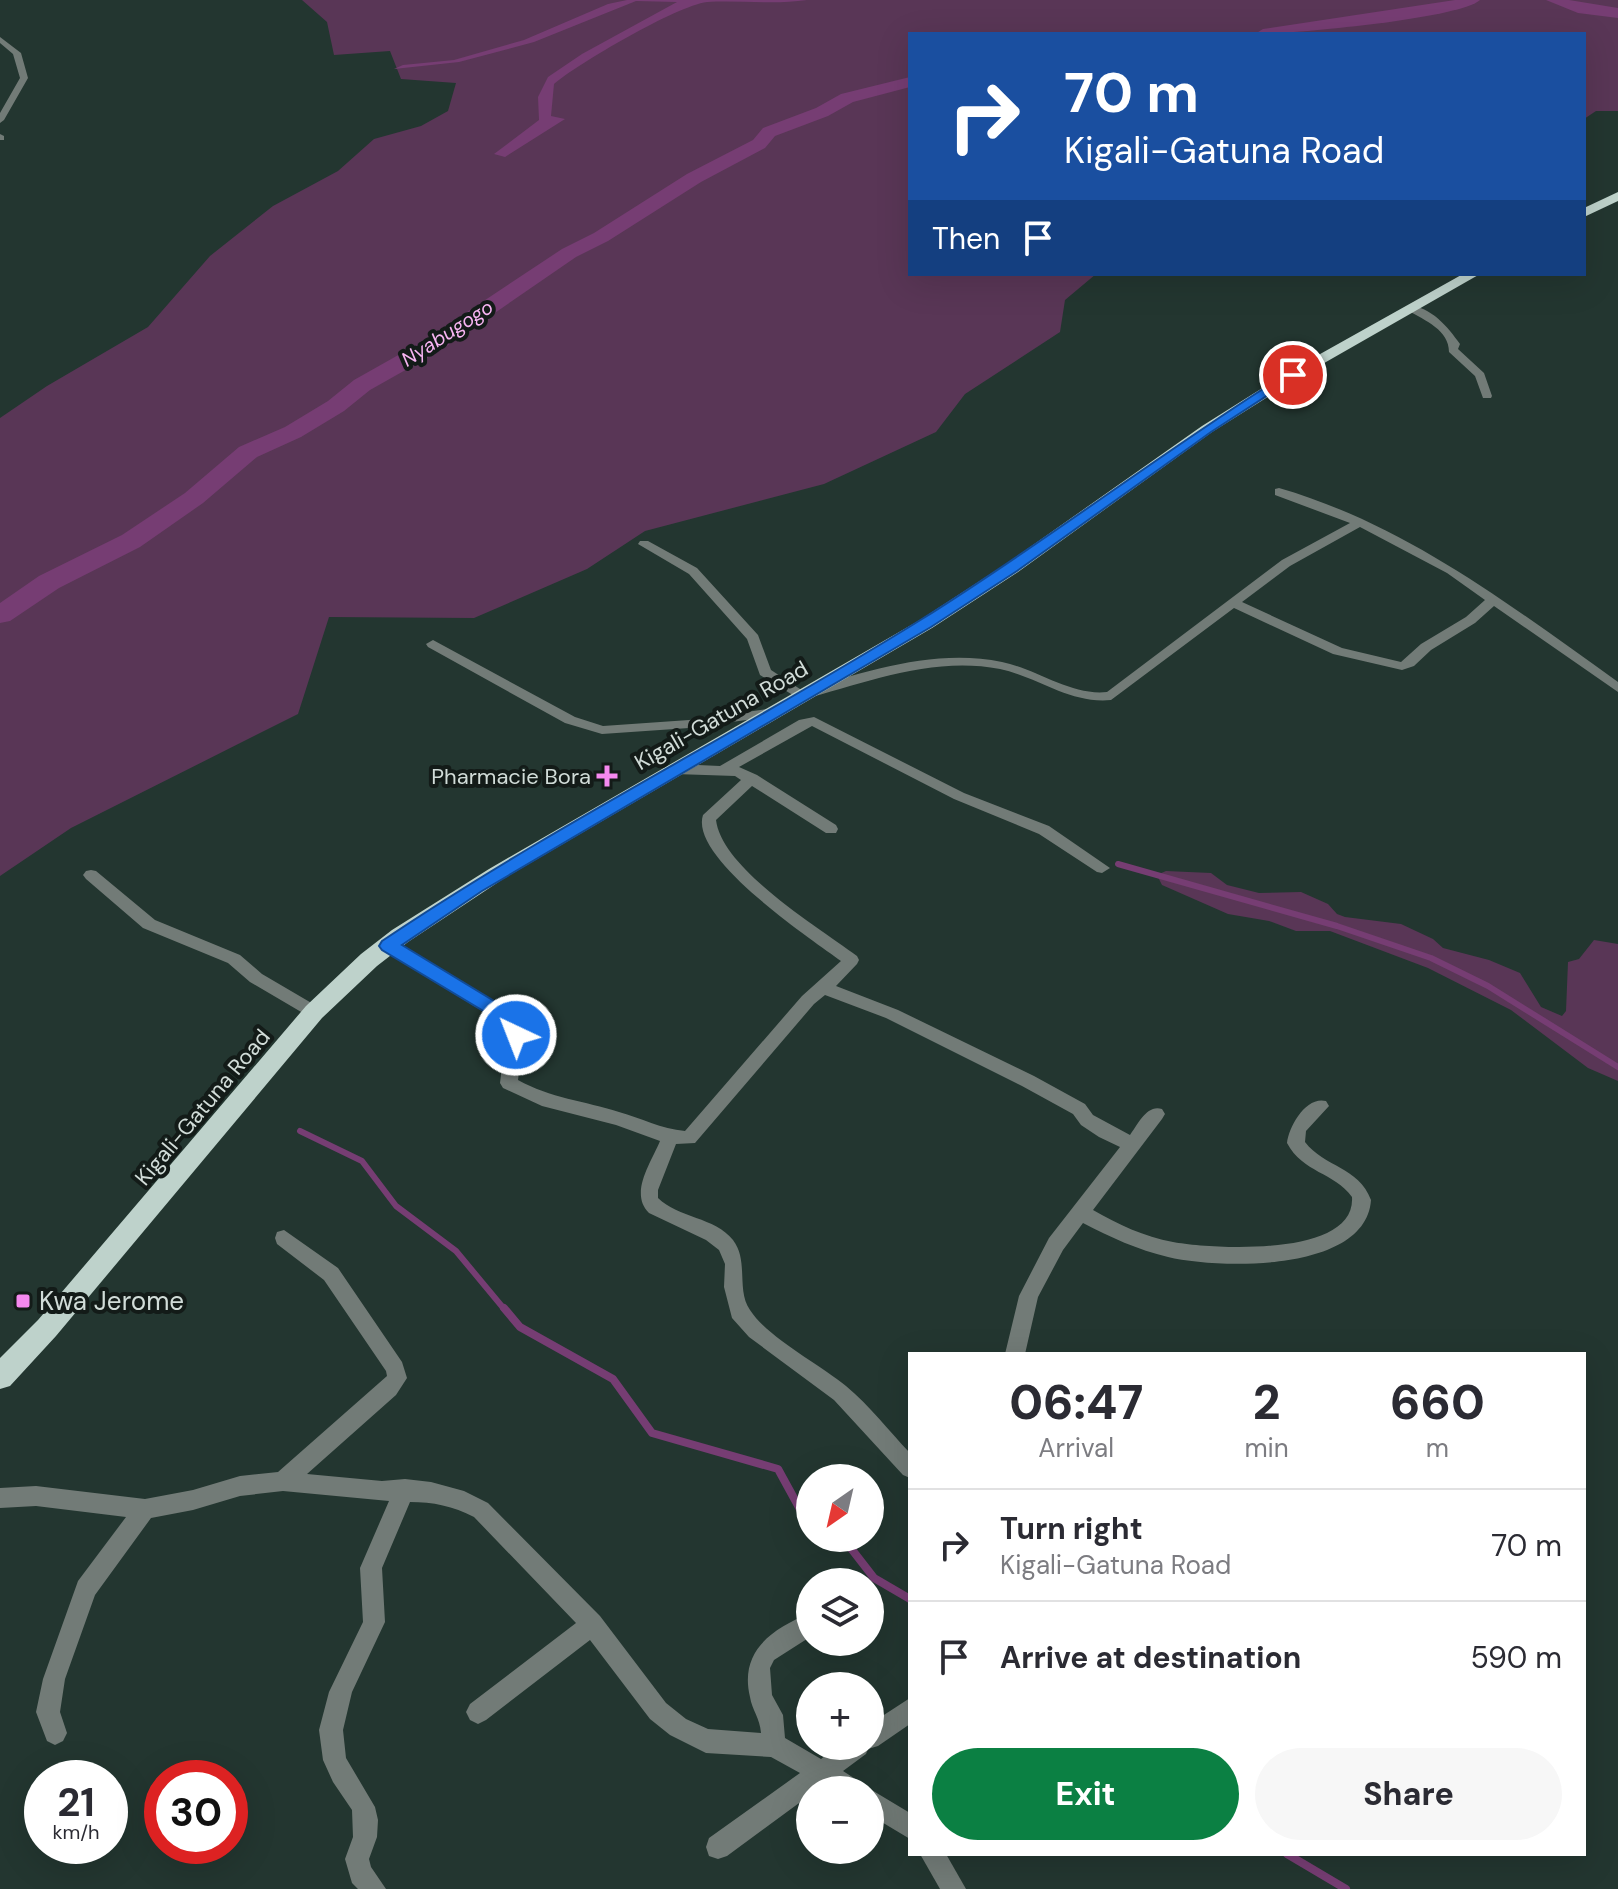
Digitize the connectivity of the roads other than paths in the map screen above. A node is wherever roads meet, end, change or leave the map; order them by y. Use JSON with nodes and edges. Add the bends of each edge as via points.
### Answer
{"nodes":[{"id":1,"x":0,"y":39,"type":"edge"},
{"id":2,"x":0,"y":120,"type":"edge"},
{"id":3,"x":1618,"y":187,"type":"edge"},
{"id":4,"x":1618,"y":196,"type":"edge"},
{"id":5,"x":1586,"y":203,"type":"edge"},
{"id":6,"x":1586,"y":212,"type":"edge"},
{"id":7,"x":1452,"y":276,"type":"edge"},
{"id":8,"x":1469,"y":276,"type":"edge"},
{"id":9,"x":1411,"y":308,"type":"junction"},
{"id":10,"x":1320,"y":360,"type":"junction"},
{"id":11,"x":1487,"y":396,"type":"dead end"},
{"id":12,"x":1279,"y":492,"type":"dead end"},
{"id":13,"x":1360,"y":522,"type":"junction"},
{"id":14,"x":644,"y":544,"type":"dead end"},
{"id":15,"x":1493,"y":599,"type":"junction"},
{"id":16,"x":1235,"y":604,"type":"junction"},
{"id":17,"x":433,"y":644,"type":"dead end"},
{"id":18,"x":1618,"y":688,"type":"edge"},
{"id":19,"x":801,"y":696,"type":"junction"},
{"id":20,"x":774,"y":712,"type":"junction"},
{"id":21,"x":675,"y":769,"type":"junction"},
{"id":22,"x":723,"y":770,"type":"junction"},
{"id":23,"x":752,"y":778,"type":"junction"},
{"id":24,"x":831,"y":829,"type":"dead end"},
{"id":25,"x":1102,"y":868,"type":"dead end"},
{"id":26,"x":91,"y":875,"type":"dead end"},
{"id":27,"x":388,"y":946,"type":"junction"},
{"id":28,"x":825,"y":988,"type":"junction"},
{"id":29,"x":314,"y":1012,"type":"junction"},
{"id":30,"x":1320,"y":1106,"type":"dead end"},
{"id":31,"x":1156,"y":1114,"type":"dead end"},
{"id":32,"x":670,"y":1138,"type":"junction"},
{"id":33,"x":1134,"y":1145,"type":"junction"},
{"id":34,"x":1081,"y":1213,"type":"junction"},
{"id":35,"x":284,"y":1238,"type":"dead end"},
{"id":36,"x":1015,"y":1352,"type":"edge"},
{"id":37,"x":0,"y":1377,"type":"edge"},
{"id":38,"x":908,"y":1466,"type":"edge"},
{"id":39,"x":283,"y":1481,"type":"junction"},
{"id":40,"x":405,"y":1489,"type":"junction"},
{"id":41,"x":0,"y":1498,"type":"edge"},
{"id":42,"x":145,"y":1509,"type":"junction"},
{"id":43,"x":592,"y":1624,"type":"junction"},
{"id":44,"x":796,"y":1633,"type":"edge"},
{"id":45,"x":908,"y":1711,"type":"edge"},
{"id":46,"x":478,"y":1712,"type":"dead end"},
{"id":47,"x":884,"y":1728,"type":"edge"},
{"id":48,"x":55,"y":1733,"type":"dead end"},
{"id":49,"x":774,"y":1745,"type":"junction"},
{"id":50,"x":838,"y":1760,"type":"edge"},
{"id":51,"x":820,"y":1772,"type":"junction"},
{"id":52,"x":827,"y":1776,"type":"edge"},
{"id":53,"x":884,"y":1810,"type":"edge"},
{"id":54,"x":908,"y":1826,"type":"edge"},
{"id":55,"x":718,"y":1847,"type":"dead end"},
{"id":56,"x":933,"y":1856,"type":"edge"},
{"id":57,"x":374,"y":1889,"type":"edge"},
{"id":58,"x":954,"y":1889,"type":"edge"}],
"edges":[{"from":1,"to":2,"type":"street","via":[[17,53],[24,78]]},
{"from":3,"to":5,"type":"highway"},
{"from":4,"to":6,"type":"highway"},
{"from":7,"to":10,"type":"highway","name":"Kigali-Gatuna Road"},
{"from":8,"to":9,"type":"highway","name":"Kigali-Gatuna Road"},
{"from":9,"to":10,"type":"highway","name":"Kigali-Gatuna Road"},
{"from":9,"to":11,"type":"street","via":[[1451,335],[1453,350],[1480,375]]},
{"from":10,"to":19,"type":"highway","name":"Kigali-Gatuna Road","via":[[1207,429],[950,608]]},
{"from":12,"to":13,"type":"street"},
{"from":13,"to":15,"type":"street","via":[[1429,557]]},
{"from":13,"to":16,"type":"street","via":[[1286,563]]},
{"from":14,"to":19,"type":"street","via":[[693,571],[753,638],[765,672]]},
{"from":15,"to":16,"type":"street","via":[[1402,666],[1338,651]]},
{"from":15,"to":18,"type":"street"},
{"from":16,"to":19,"type":"street","via":[[1103,699],[1014,668],[974,663],[877,671]]},
{"from":17,"to":20,"type":"street","via":[[570,720],[602,730]]},
{"from":19,"to":20,"type":"highway","name":"Kigali-Gatuna Road"},
{"from":20,"to":21,"type":"highway","name":"Kigali-Gatuna Road"},
{"from":21,"to":22,"type":"street"},
{"from":21,"to":27,"type":"highway","name":"Kigali-Gatuna Road","via":[[442,907]]},
{"from":22,"to":23,"type":"street"},
{"from":22,"to":25,"type":"street","via":[[814,721],[959,796],[1044,830]]},
{"from":23,"to":24,"type":"street"},
{"from":23,"to":28,"type":"street","via":[[708,819],[706,828],[750,884],[851,960]]},
{"from":26,"to":29,"type":"street","via":[[149,924],[234,959]]},
{"from":27,"to":29,"type":"highway","name":"Kigali-Gatuna Road"},
{"from":27,"to":32,"type":"street","via":[[515,1023],[509,1083]]},
{"from":28,"to":32,"type":"street","via":[[808,1000],[699,1129],[689,1138]]},
{"from":28,"to":33,"type":"street","via":[[892,1014],[1028,1081]]},
{"from":29,"to":37,"type":"highway","name":"Kigali-Gatuna Road"},
{"from":30,"to":34,"type":"street","via":[[1298,1128],[1296,1143],[1307,1157],[1351,1183],[1361,1197],[1360,1213],[1339,1240],[1245,1256],[1207,1255],[1119,1233]]},
{"from":31,"to":33,"type":"street"},
{"from":32,"to":38,"type":"street","via":[[649,1201],[726,1245],[734,1264],[739,1312],[756,1331],[841,1394]]},
{"from":33,"to":34,"type":"street"},
{"from":34,"to":36,"type":"street","via":[[1056,1244],[1029,1296]]},
{"from":35,"to":39,"type":"street","via":[[331,1274],[397,1378]]},
{"from":39,"to":40,"type":"street"},
{"from":39,"to":42,"type":"street"},
{"from":40,"to":43,"type":"street","via":[[446,1495],[481,1510]]},
{"from":40,"to":57,"type":"street","via":[[371,1568],[374,1622],[333,1715],[331,1743],[340,1770],[363,1806],[368,1834],[357,1859]]},
{"from":41,"to":42,"type":"street","via":[[36,1496]]},
{"from":42,"to":48,"type":"street","via":[[86,1589],[54,1679],[48,1712]]},
{"from":43,"to":46,"type":"street"},
{"from":43,"to":49,"type":"street","via":[[658,1711],[678,1727],[706,1741]]},
{"from":44,"to":49,"type":"street","via":[[766,1652],[759,1668]]},
{"from":45,"to":47,"type":"street"},
{"from":49,"to":51,"type":"street"},
{"from":50,"to":51,"type":"street"},
{"from":51,"to":52,"type":"street"},
{"from":51,"to":55,"type":"street"},
{"from":53,"to":54,"type":"street"},
{"from":56,"to":58,"type":"street"}]}
